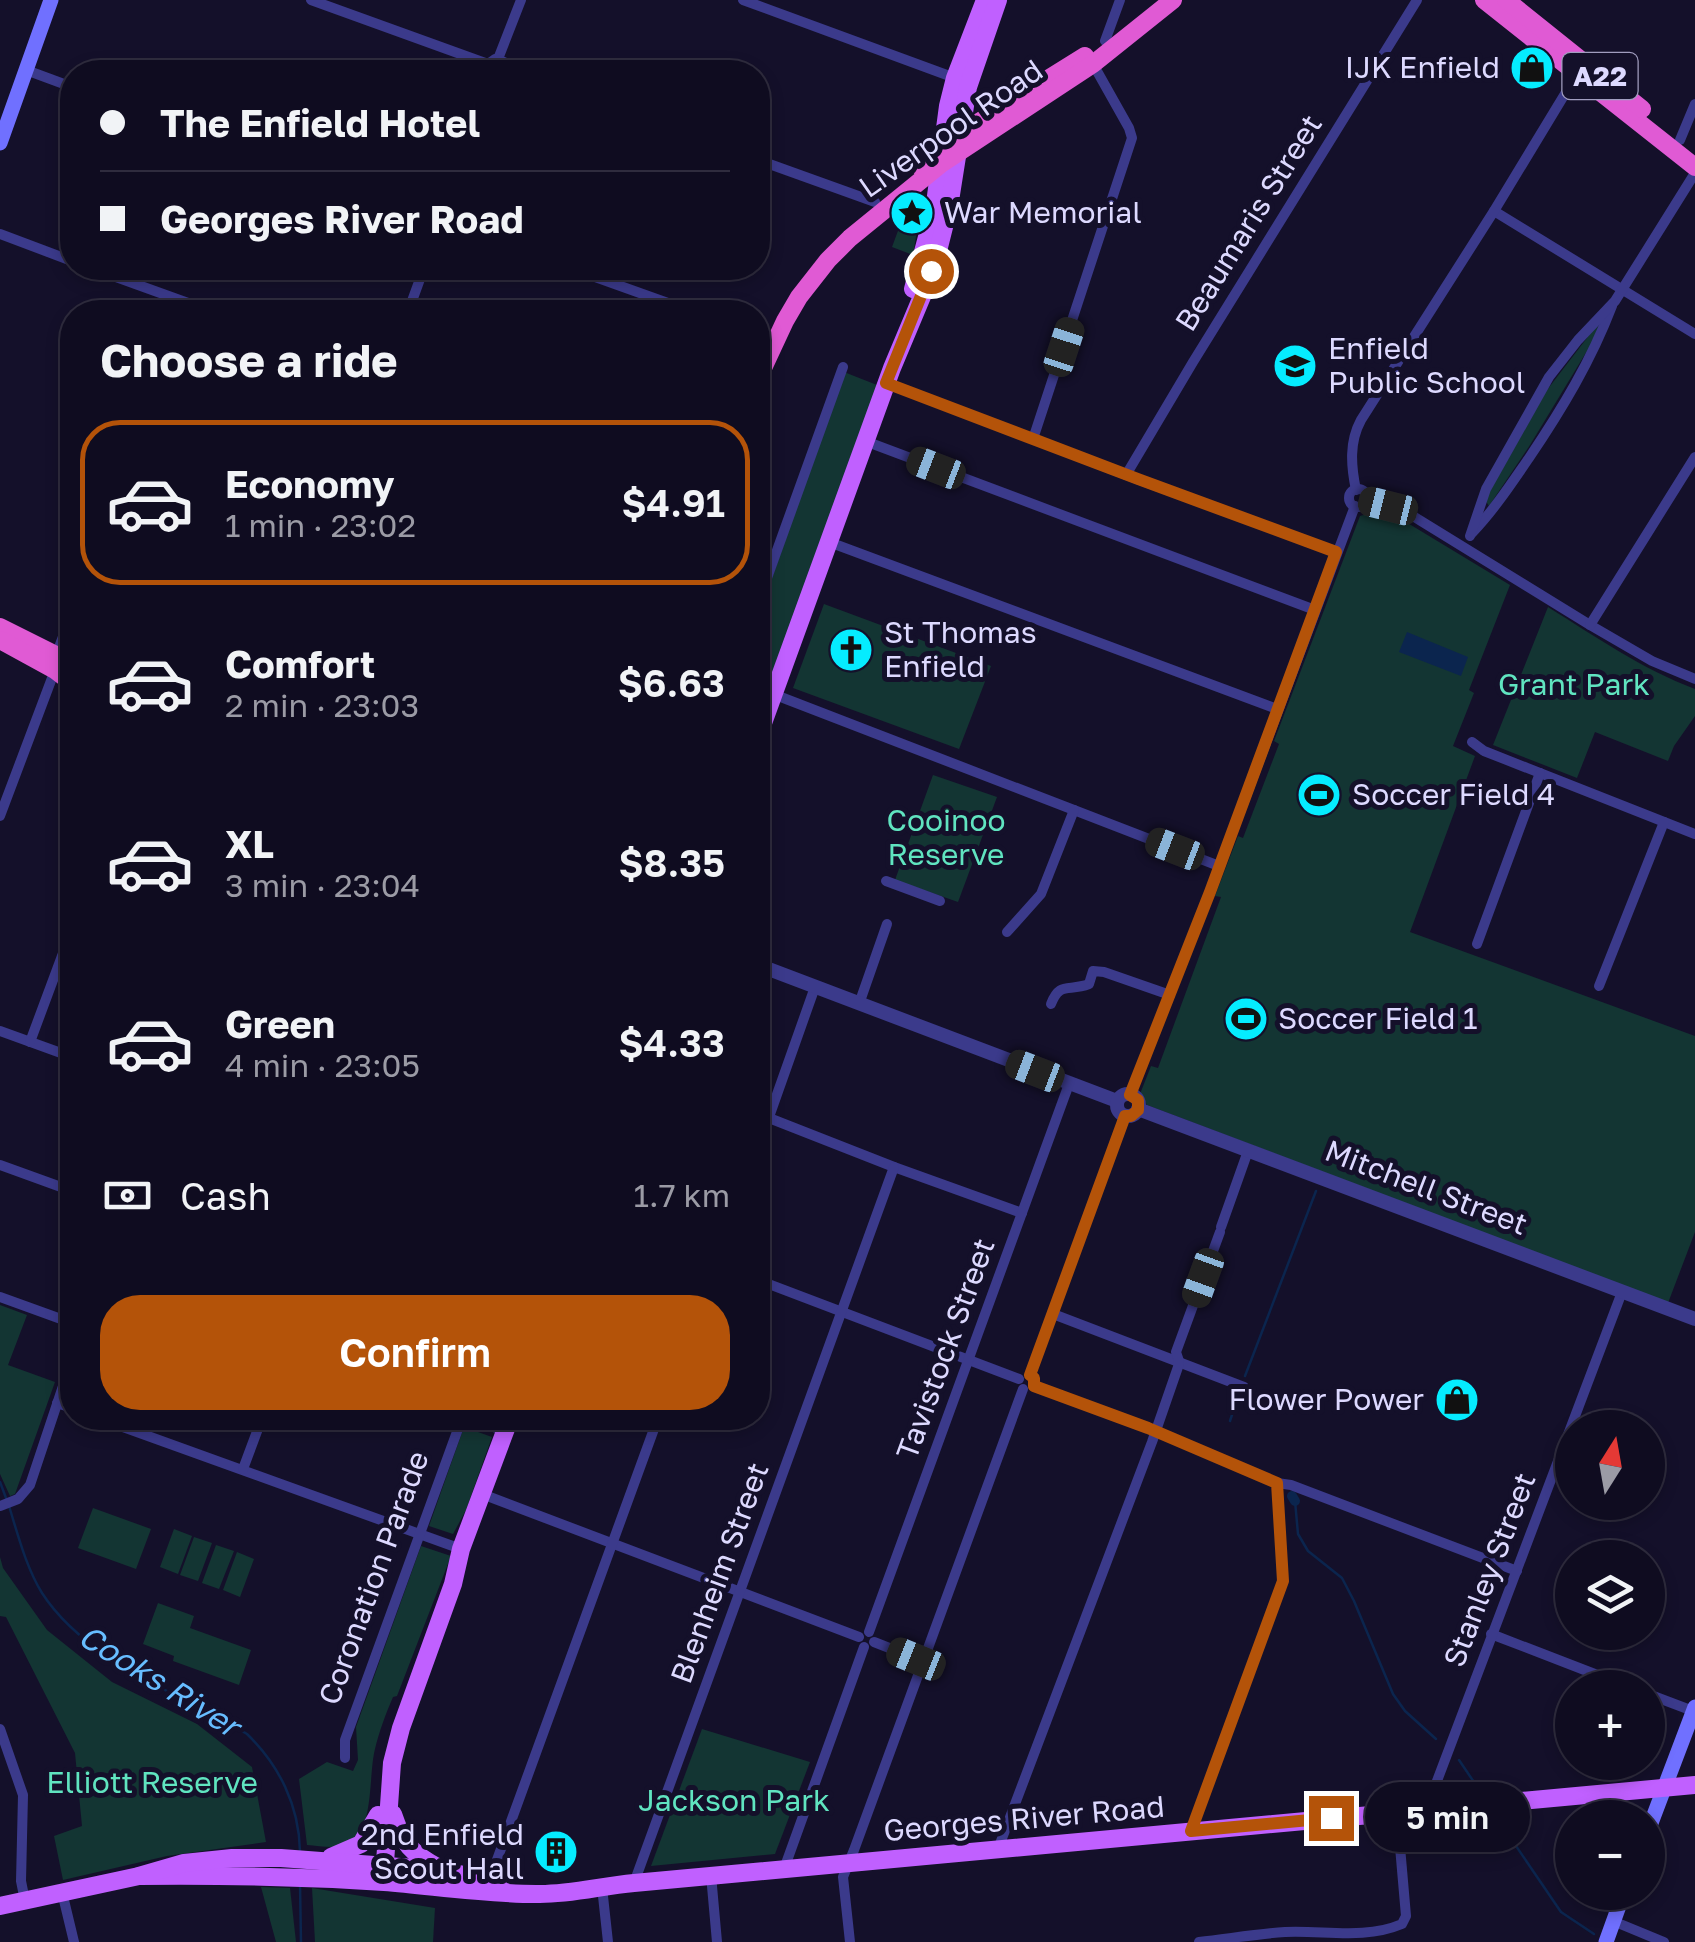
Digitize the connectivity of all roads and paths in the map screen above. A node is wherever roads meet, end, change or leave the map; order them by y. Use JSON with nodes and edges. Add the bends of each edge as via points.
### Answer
{"nodes":[{"id":1,"x":51,"y":0,"type":"edge"},
{"id":2,"x":311,"y":0,"type":"edge"},
{"id":3,"x":520,"y":0,"type":"edge"},
{"id":4,"x":743,"y":0,"type":"edge"},
{"id":5,"x":986,"y":0,"type":"edge"},
{"id":6,"x":998,"y":0,"type":"edge"},
{"id":7,"x":1120,"y":0,"type":"edge"},
{"id":8,"x":1155,"y":0,"type":"edge"},
{"id":9,"x":1173,"y":0,"type":"edge"},
{"id":10,"x":1417,"y":0,"type":"edge"},
{"id":11,"x":1485,"y":0,"type":"edge"},
{"id":12,"x":1506,"y":0,"type":"edge"},
{"id":13,"x":1105,"y":41,"type":"junction"},
{"id":14,"x":478,"y":60,"type":"edge"},
{"id":15,"x":494,"y":60,"type":"edge"},
{"id":16,"x":1093,"y":64,"type":"junction"},
{"id":17,"x":26,"y":70,"type":"junction"},
{"id":18,"x":1577,"y":74,"type":"junction"},
{"id":19,"x":60,"y":83,"type":"edge"},
{"id":20,"x":962,"y":83,"type":"junction"},
{"id":21,"x":1695,"y":104,"type":"edge"},
{"id":22,"x":996,"y":111,"type":"junction"},
{"id":23,"x":0,"y":143,"type":"edge"},
{"id":24,"x":1688,"y":146,"type":"edge"},
{"id":25,"x":950,"y":149,"type":"junction"},
{"id":26,"x":770,"y":164,"type":"edge"},
{"id":27,"x":1695,"y":170,"type":"edge"},
{"id":28,"x":898,"y":198,"type":"junction"},
{"id":29,"x":875,"y":202,"type":"junction"},
{"id":30,"x":1494,"y":211,"type":"junction"},
{"id":31,"x":0,"y":234,"type":"edge"},
{"id":32,"x":926,"y":239,"type":"junction"},
{"id":33,"x":60,"y":256,"type":"edge"},
{"id":34,"x":124,"y":280,"type":"edge"},
{"id":35,"x":604,"y":280,"type":"edge"},
{"id":36,"x":1623,"y":288,"type":"junction"},
{"id":37,"x":179,"y":300,"type":"edge"},
{"id":38,"x":659,"y":300,"type":"edge"},
{"id":39,"x":1614,"y":301,"type":"junction"},
{"id":40,"x":770,"y":326,"type":"edge"},
{"id":41,"x":1695,"y":334,"type":"edge"},
{"id":42,"x":770,"y":353,"type":"edge"},
{"id":43,"x":843,"y":367,"type":"dead end"},
{"id":44,"x":890,"y":374,"type":"junction"},
{"id":45,"x":1034,"y":439,"type":"junction"},
{"id":46,"x":865,"y":441,"type":"junction"},
{"id":47,"x":1695,"y":457,"type":"edge"},
{"id":48,"x":1126,"y":475,"type":"junction"},
{"id":49,"x":1356,"y":490,"type":"junction"},
{"id":50,"x":1367,"y":501,"type":"junction"},
{"id":51,"x":1354,"y":506,"type":"junction"},
{"id":52,"x":1466,"y":541,"type":"junction"},
{"id":53,"x":829,"y":542,"type":"junction"},
{"id":54,"x":1336,"y":552,"type":"junction"},
{"id":55,"x":770,"y":570,"type":"edge"},
{"id":56,"x":1315,"y":610,"type":"junction"},
{"id":57,"x":1590,"y":625,"type":"junction"},
{"id":58,"x":0,"y":626,"type":"edge"},
{"id":59,"x":0,"y":640,"type":"edge"},
{"id":60,"x":60,"y":663,"type":"edge"},
{"id":61,"x":60,"y":664,"type":"edge"},
{"id":62,"x":60,"y":666,"type":"edge"},
{"id":63,"x":1695,"y":680,"type":"edge"},
{"id":64,"x":773,"y":694,"type":"junction"},
{"id":65,"x":770,"y":703,"type":"edge"},
{"id":66,"x":1276,"y":710,"type":"junction"},
{"id":67,"x":1472,"y":742,"type":"dead end"},
{"id":68,"x":1540,"y":773,"type":"junction"},
{"id":69,"x":1074,"y":810,"type":"junction"},
{"id":70,"x":0,"y":816,"type":"edge"},
{"id":71,"x":1664,"y":822,"type":"junction"},
{"id":72,"x":1695,"y":834,"type":"edge"},
{"id":73,"x":1219,"y":866,"type":"junction"},
{"id":74,"x":886,"y":881,"type":"dead end"},
{"id":75,"x":940,"y":901,"type":"dead end"},
{"id":76,"x":887,"y":924,"type":"dead end"},
{"id":77,"x":1008,"y":932,"type":"dead end"},
{"id":78,"x":1477,"y":944,"type":"dead end"},
{"id":79,"x":60,"y":961,"type":"edge"},
{"id":80,"x":770,"y":970,"type":"edge"},
{"id":81,"x":1599,"y":986,"type":"dead end"},
{"id":82,"x":815,"y":987,"type":"junction"},
{"id":83,"x":1170,"y":995,"type":"junction"},
{"id":84,"x":859,"y":1004,"type":"junction"},
{"id":85,"x":1051,"y":1004,"type":"dead end"},
{"id":86,"x":0,"y":1031,"type":"edge"},
{"id":87,"x":30,"y":1042,"type":"junction"},
{"id":88,"x":60,"y":1053,"type":"edge"},
{"id":89,"x":1070,"y":1084,"type":"junction"},
{"id":90,"x":1124,"y":1098,"type":"junction"},
{"id":91,"x":770,"y":1112,"type":"edge"},
{"id":92,"x":1131,"y":1113,"type":"junction"},
{"id":93,"x":770,"y":1119,"type":"edge"},
{"id":94,"x":1248,"y":1151,"type":"junction"},
{"id":95,"x":0,"y":1165,"type":"edge"},
{"id":96,"x":894,"y":1168,"type":"junction"},
{"id":97,"x":60,"y":1187,"type":"edge"},
{"id":98,"x":1022,"y":1213,"type":"junction"},
{"id":99,"x":770,"y":1285,"type":"edge"},
{"id":100,"x":1622,"y":1292,"type":"junction"},
{"id":101,"x":0,"y":1298,"type":"edge"},
{"id":102,"x":840,"y":1312,"type":"junction"},
{"id":103,"x":1052,"y":1314,"type":"junction"},
{"id":104,"x":60,"y":1319,"type":"edge"},
{"id":105,"x":1695,"y":1319,"type":"edge"},
{"id":106,"x":968,"y":1361,"type":"junction"},
{"id":107,"x":1179,"y":1362,"type":"junction"},
{"id":108,"x":1027,"y":1382,"type":"junction"},
{"id":109,"x":1244,"y":1387,"type":"dead end"},
{"id":110,"x":60,"y":1394,"type":"edge"},
{"id":111,"x":57,"y":1403,"type":"junction"},
{"id":112,"x":60,"y":1404,"type":"edge"},
{"id":113,"x":131,"y":1430,"type":"edge"},
{"id":114,"x":258,"y":1430,"type":"edge"},
{"id":115,"x":460,"y":1430,"type":"edge"},
{"id":116,"x":506,"y":1430,"type":"edge"},
{"id":117,"x":654,"y":1430,"type":"edge"},
{"id":118,"x":1155,"y":1431,"type":"junction"},
{"id":119,"x":243,"y":1470,"type":"junction"},
{"id":120,"x":1277,"y":1483,"type":"junction"},
{"id":121,"x":482,"y":1494,"type":"junction"},
{"id":122,"x":0,"y":1506,"type":"edge"},
{"id":123,"x":418,"y":1534,"type":"junction"},
{"id":124,"x":612,"y":1542,"type":"junction"},
{"id":125,"x":462,"y":1550,"type":"junction"},
{"id":126,"x":1517,"y":1571,"type":"junction"},
{"id":127,"x":740,"y":1591,"type":"junction"},
{"id":128,"x":1491,"y":1634,"type":"junction"},
{"id":129,"x":867,"y":1640,"type":"junction"},
{"id":130,"x":924,"y":1662,"type":"junction"},
{"id":131,"x":1584,"y":1670,"type":"edge"},
{"id":132,"x":1665,"y":1700,"type":"edge"},
{"id":133,"x":1694,"y":1709,"type":"edge"},
{"id":134,"x":0,"y":1729,"type":"edge"},
{"id":135,"x":345,"y":1758,"type":"dead end"},
{"id":136,"x":1695,"y":1785,"type":"edge"},
{"id":137,"x":1664,"y":1788,"type":"junction"},
{"id":138,"x":1660,"y":1800,"type":"edge"},
{"id":139,"x":383,"y":1808,"type":"junction"},
{"id":140,"x":1426,"y":1810,"type":"junction"},
{"id":141,"x":1397,"y":1812,"type":"junction"},
{"id":142,"x":1191,"y":1831,"type":"junction"},
{"id":143,"x":998,"y":1849,"type":"junction"},
{"id":144,"x":318,"y":1860,"type":"junction"},
{"id":145,"x":848,"y":1863,"type":"junction"},
{"id":146,"x":784,"y":1868,"type":"junction"},
{"id":147,"x":376,"y":1872,"type":"junction"},
{"id":148,"x":453,"y":1873,"type":"junction"},
{"id":149,"x":711,"y":1875,"type":"junction"},
{"id":150,"x":140,"y":1876,"type":"junction"},
{"id":151,"x":490,"y":1879,"type":"junction"},
{"id":152,"x":634,"y":1882,"type":"junction"},
{"id":153,"x":599,"y":1886,"type":"junction"},
{"id":154,"x":62,"y":1892,"type":"junction"},
{"id":155,"x":25,"y":1900,"type":"junction"},
{"id":156,"x":0,"y":1906,"type":"edge"},
{"id":157,"x":1617,"y":1910,"type":"edge"},
{"id":158,"x":1613,"y":1921,"type":"junction"},
{"id":159,"x":74,"y":1942,"type":"edge"},
{"id":160,"x":608,"y":1942,"type":"edge"},
{"id":161,"x":717,"y":1942,"type":"edge"},
{"id":162,"x":850,"y":1942,"type":"edge"},
{"id":163,"x":1199,"y":1942,"type":"edge"},
{"id":164,"x":1606,"y":1942,"type":"edge"},
{"id":165,"x":1664,"y":1942,"type":"edge"}],
"edges":[{"from":1,"to":17,"type":"main road"},
{"from":2,"to":14,"type":"street"},
{"from":3,"to":15,"type":"street"},
{"from":4,"to":20,"type":"street"},
{"from":5,"to":20,"type":"main road"},
{"from":6,"to":20,"type":"main road"},
{"from":7,"to":13,"type":"street"},
{"from":8,"to":13,"type":"highway","name":"Liverpool Road"},
{"from":9,"to":16,"type":"highway","name":"Liverpool Road"},
{"from":10,"to":48,"type":"street","name":"Beaumaris Street"},
{"from":11,"to":18,"type":"highway","number":"A22"},
{"from":12,"to":24,"type":"highway","number":"A22"},
{"from":13,"to":22,"type":"highway","name":"Liverpool Road"},
{"from":16,"to":25,"type":"highway","name":"Liverpool Road"},
{"from":16,"to":45,"type":"street","via":[[1132,138]]},
{"from":17,"to":19,"type":"street"},
{"from":17,"to":23,"type":"main road"},
{"from":18,"to":27,"type":"highway","number":"A22"},
{"from":18,"to":30,"type":"street"},
{"from":20,"to":22,"type":"main road","via":[[979,107]]},
{"from":20,"to":25,"type":"main road","via":[[948,106]]},
{"from":21,"to":24,"type":"street"},
{"from":22,"to":25,"type":"highway","name":"Liverpool Road"},
{"from":25,"to":28,"type":"highway","name":"Liverpool Road"},
{"from":25,"to":29,"type":"highway","name":"Liverpool Road"},
{"from":25,"to":32,"type":"main road"},
{"from":25,"to":44,"type":"main road","via":[[949,207],[939,248]]},
{"from":26,"to":29,"type":"street"},
{"from":27,"to":36,"type":"street"},
{"from":28,"to":32,"type":"main road","via":[[922,204]]},
{"from":28,"to":42,"type":"highway","name":"Liverpool Road","via":[[811,280]]},
{"from":29,"to":40,"type":"highway","name":"Liverpool Road","via":[[805,269]]},
{"from":30,"to":36,"type":"street"},
{"from":30,"to":49,"type":"street","via":[[1356,429]]},
{"from":31,"to":33,"type":"street"},
{"from":32,"to":44,"type":"main road"},
{"from":34,"to":37,"type":"street"},
{"from":35,"to":38,"type":"street"},
{"from":36,"to":39,"type":"street"},
{"from":36,"to":41,"type":"street"},
{"from":39,"to":52,"type":"street","via":[[1556,417]]},
{"from":39,"to":52,"type":"street","via":[[1549,378],[1486,489]]},
{"from":43,"to":55,"type":"street"},
{"from":44,"to":45,"type":"street"},
{"from":44,"to":46,"type":"main road"},
{"from":45,"to":48,"type":"street"},
{"from":46,"to":53,"type":"main road"},
{"from":46,"to":56,"type":"street"},
{"from":47,"to":57,"type":"street"},
{"from":48,"to":54,"type":"street"},
{"from":49,"to":50,"type":"street"},
{"from":49,"to":51,"type":"street"},
{"from":50,"to":51,"type":"street"},
{"from":50,"to":52,"type":"street"},
{"from":51,"to":54,"type":"street"},
{"from":52,"to":57,"type":"street"},
{"from":53,"to":64,"type":"main road"},
{"from":53,"to":66,"type":"street"},
{"from":54,"to":56,"type":"street"},
{"from":56,"to":66,"type":"street"},
{"from":57,"to":63,"type":"street"},
{"from":58,"to":60,"type":"highway"},
{"from":59,"to":61,"type":"highway"},
{"from":62,"to":70,"type":"street"},
{"from":64,"to":65,"type":"main road"},
{"from":64,"to":69,"type":"street"},
{"from":66,"to":73,"type":"street"},
{"from":67,"to":68,"type":"street"},
{"from":68,"to":71,"type":"street"},
{"from":68,"to":78,"type":"street"},
{"from":69,"to":73,"type":"street"},
{"from":69,"to":77,"type":"street","via":[[1041,894]]},
{"from":71,"to":72,"type":"street"},
{"from":71,"to":81,"type":"street"},
{"from":73,"to":83,"type":"street"},
{"from":74,"to":75,"type":"street"},
{"from":76,"to":84,"type":"street"},
{"from":79,"to":87,"type":"street"},
{"from":80,"to":82,"type":"street"},
{"from":82,"to":84,"type":"street"},
{"from":82,"to":91,"type":"street"},
{"from":83,"to":85,"type":"street","via":[[1093,971],[1089,984],[1060,989]]},
{"from":83,"to":90,"type":"street"},
{"from":84,"to":89,"type":"street"},
{"from":86,"to":87,"type":"street"},
{"from":87,"to":88,"type":"street"},
{"from":89,"to":90,"type":"street"},
{"from":89,"to":98,"type":"street","name":"Tavistock Street"},
{"from":90,"to":92,"type":"street","via":[[1138,1100]]},
{"from":92,"to":94,"type":"street","name":"Mitchell Street"},
{"from":92,"to":103,"type":"street"},
{"from":93,"to":96,"type":"street"},
{"from":94,"to":100,"type":"street","name":"Mitchell Street"},
{"from":94,"to":107,"type":"street","via":[[1176,1352]]},
{"from":95,"to":97,"type":"street"},
{"from":96,"to":98,"type":"street"},
{"from":96,"to":102,"type":"street","name":"Blenheim Street"},
{"from":98,"to":106,"type":"street","name":"Tavistock Street"},
{"from":99,"to":102,"type":"street"},
{"from":100,"to":105,"type":"street","name":"Mitchell Street"},
{"from":100,"to":126,"type":"street","name":"Stanley Street"},
{"from":101,"to":104,"type":"street"},
{"from":102,"to":106,"type":"street"},
{"from":102,"to":127,"type":"street","name":"Blenheim Street"},
{"from":103,"to":107,"type":"street"},
{"from":103,"to":108,"type":"street"},
{"from":106,"to":108,"type":"street"},
{"from":106,"to":129,"type":"street","name":"Tavistock Street"},
{"from":107,"to":109,"type":"street"},
{"from":107,"to":118,"type":"street"},
{"from":108,"to":118,"type":"street"},
{"from":108,"to":130,"type":"street"},
{"from":110,"to":111,"type":"street"},
{"from":111,"to":112,"type":"street"},
{"from":111,"to":122,"type":"street","via":[[30,1485]]},
{"from":113,"to":119,"type":"street"},
{"from":114,"to":119,"type":"street"},
{"from":115,"to":123,"type":"street","name":"Coronation Parade"},
{"from":116,"to":121,"type":"main road"},
{"from":117,"to":124,"type":"street"},
{"from":118,"to":120,"type":"street"},
{"from":118,"to":143,"type":"street"},
{"from":119,"to":123,"type":"street"},
{"from":120,"to":126,"type":"street"},
{"from":120,"to":142,"type":"street","via":[[1283,1581]]},
{"from":121,"to":124,"type":"street"},
{"from":121,"to":125,"type":"main road"},
{"from":123,"to":125,"type":"street"},
{"from":123,"to":135,"type":"street","name":"Coronation Parade","via":[[345,1740]]},
{"from":124,"to":127,"type":"street"},
{"from":124,"to":151,"type":"street"},
{"from":125,"to":139,"type":"main road","via":[[401,1728]]},
{"from":126,"to":128,"type":"street","name":"Stanley Street"},
{"from":127,"to":129,"type":"street"},
{"from":127,"to":152,"type":"street","name":"Blenheim Street"},
{"from":128,"to":131,"type":"street"},
{"from":128,"to":140,"type":"street","name":"Stanley Street"},
{"from":129,"to":130,"type":"street"},
{"from":129,"to":146,"type":"street","name":"Tavistock Street"},
{"from":130,"to":145,"type":"street"},
{"from":132,"to":133,"type":"street"},
{"from":133,"to":137,"type":"main road"},
{"from":134,"to":155,"type":"street","via":[[23,1796]]},
{"from":136,"to":137,"type":"main road","name":"Georges River Road"},
{"from":137,"to":138,"type":"main road"},
{"from":137,"to":140,"type":"main road","name":"Georges River Road"},
{"from":139,"to":144,"type":"main road","via":[[361,1844]]},
{"from":139,"to":147,"type":"main road"},
{"from":139,"to":148,"type":"main road","via":[[405,1844]]},
{"from":140,"to":141,"type":"main road","name":"Georges River Road"},
{"from":141,"to":142,"type":"main road","name":"Georges River Road"},
{"from":141,"to":163,"type":"street","via":[[1402,1924]]},
{"from":142,"to":143,"type":"main road","name":"Georges River Road"},
{"from":143,"to":145,"type":"main road","name":"Georges River Road"},
{"from":144,"to":147,"type":"main road"},
{"from":144,"to":150,"type":"main road","via":[[205,1860]]},
{"from":145,"to":146,"type":"main road","name":"Georges River Road"},
{"from":145,"to":162,"type":"street","via":[[843,1877]]},
{"from":146,"to":149,"type":"main road","name":"Georges River Road"},
{"from":147,"to":148,"type":"main road","name":"Georges River Road"},
{"from":147,"to":150,"type":"main road","via":[[314,1880]]},
{"from":147,"to":153,"type":"main road","name":"Georges River Road","via":[[536,1894]]},
{"from":148,"to":151,"type":"main road","name":"Georges River Road"},
{"from":149,"to":152,"type":"main road","name":"Georges River Road"},
{"from":149,"to":161,"type":"street"},
{"from":150,"to":154,"type":"main road"},
{"from":151,"to":153,"type":"main road","name":"Georges River Road"},
{"from":152,"to":153,"type":"main road","name":"Georges River Road"},
{"from":153,"to":160,"type":"street"},
{"from":154,"to":155,"type":"main road"},
{"from":154,"to":159,"type":"street"},
{"from":155,"to":156,"type":"main road"},
{"from":157,"to":158,"type":"main road"},
{"from":158,"to":164,"type":"main road"},
{"from":158,"to":165,"type":"street"}]}
